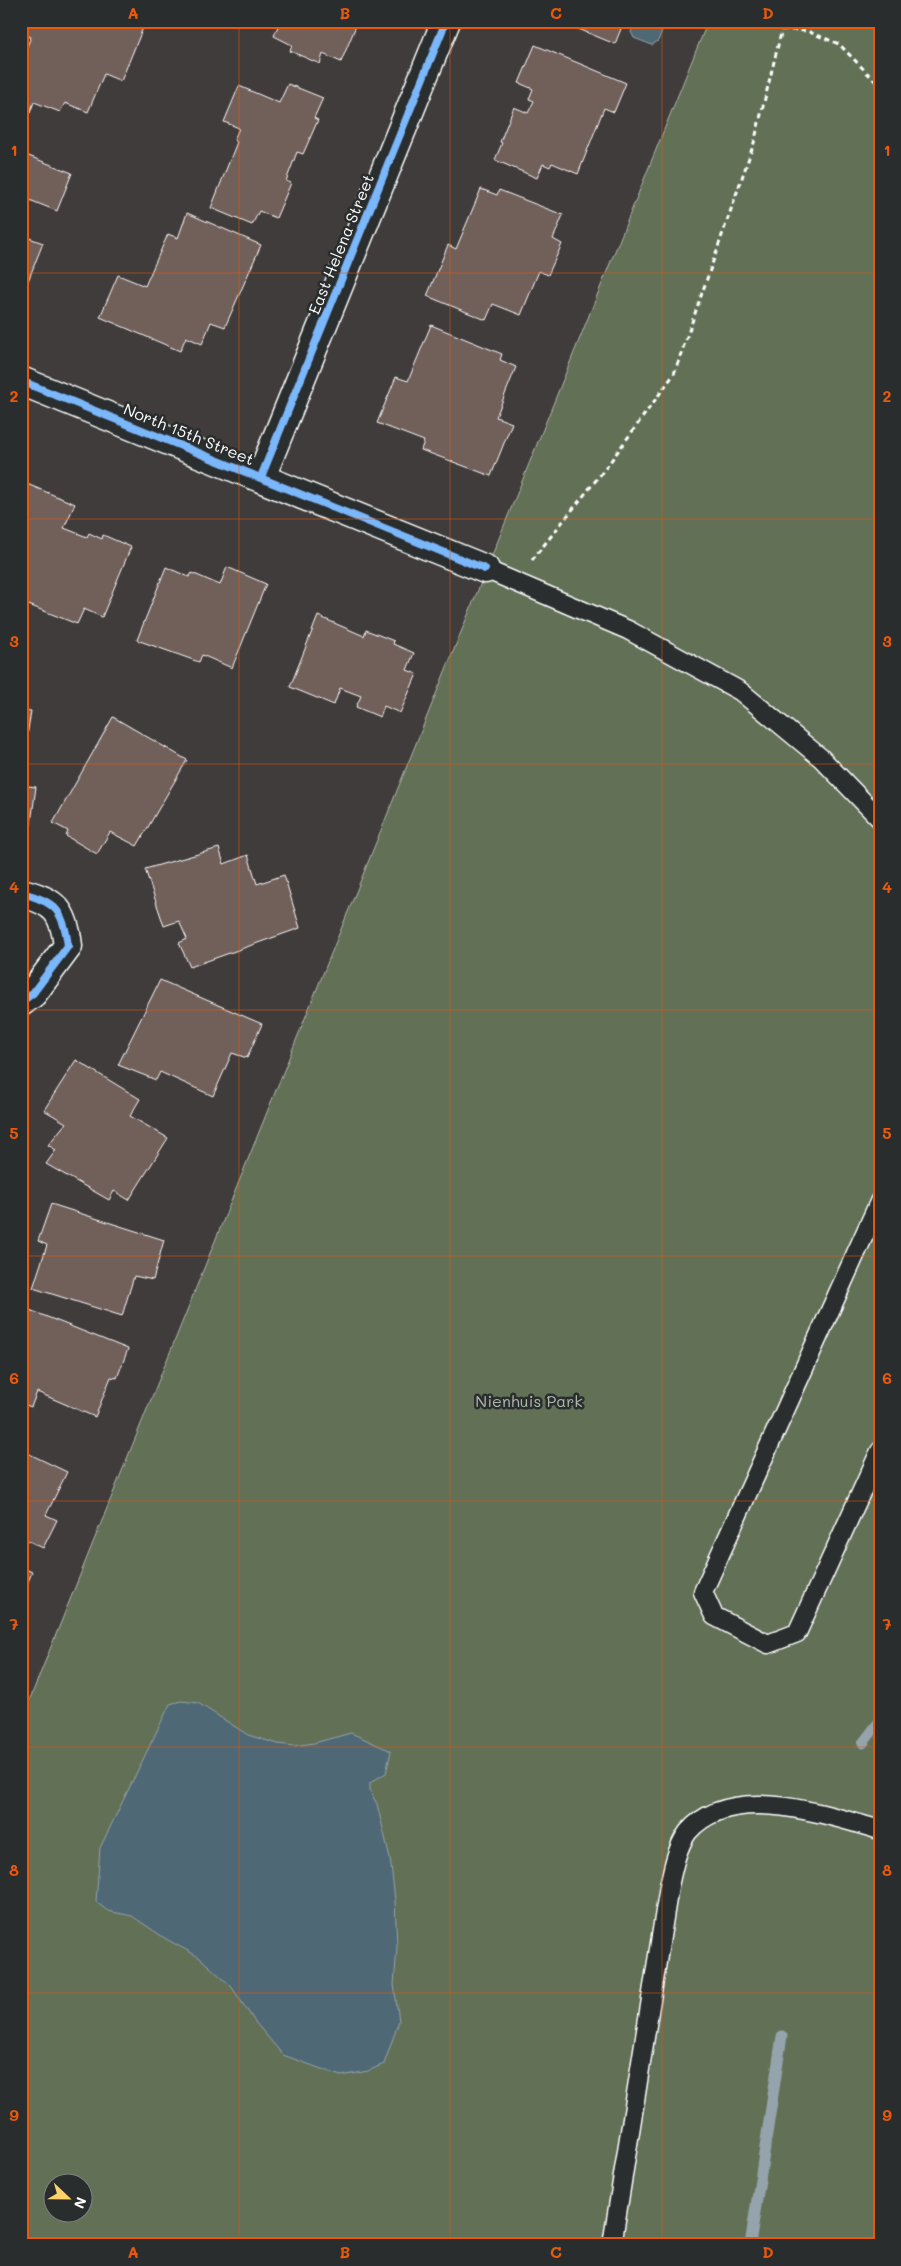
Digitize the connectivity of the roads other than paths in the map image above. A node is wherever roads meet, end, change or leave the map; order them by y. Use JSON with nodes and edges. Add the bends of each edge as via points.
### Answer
{"nodes":[{"id":1,"x":446,"y":21,"type":"edge"},
{"id":2,"x":21,"y":381,"type":"edge"},
{"id":3,"x":261,"y":477,"type":"junction"},
{"id":4,"x":486,"y":569,"type":"joint"},
{"id":5,"x":880,"y":819,"type":"edge"},
{"id":6,"x":21,"y":893,"type":"edge"},
{"id":7,"x":21,"y":1002,"type":"edge"},
{"id":8,"x":880,"y":1200,"type":"edge"},
{"id":9,"x":880,"y":1451,"type":"edge"},
{"id":10,"x":880,"y":1830,"type":"edge"},
{"id":11,"x":612,"y":2245,"type":"edge"}],
"edges":[{"from":1,"to":3,"type":"street","name":"East Helena Street"},
{"from":2,"to":3,"type":"street","name":"North 15th Street"},
{"from":3,"to":4,"type":"street","name":"North 15th Street"},
{"from":4,"to":5,"type":"lane","via":[[628,630],[740,691],[821,758]]},
{"from":6,"to":7,"type":"street","via":[[40,897],[56,910],[66,924],[68,946],[33,993]]},
{"from":8,"to":9,"type":"lane","via":[[703,1592],[714,1616],[768,1644],[798,1633]]},
{"from":10,"to":11,"type":"lane","via":[[801,1810],[746,1806],[723,1810],[702,1819],[688,1833],[676,1858],[669,1886]]}]}
